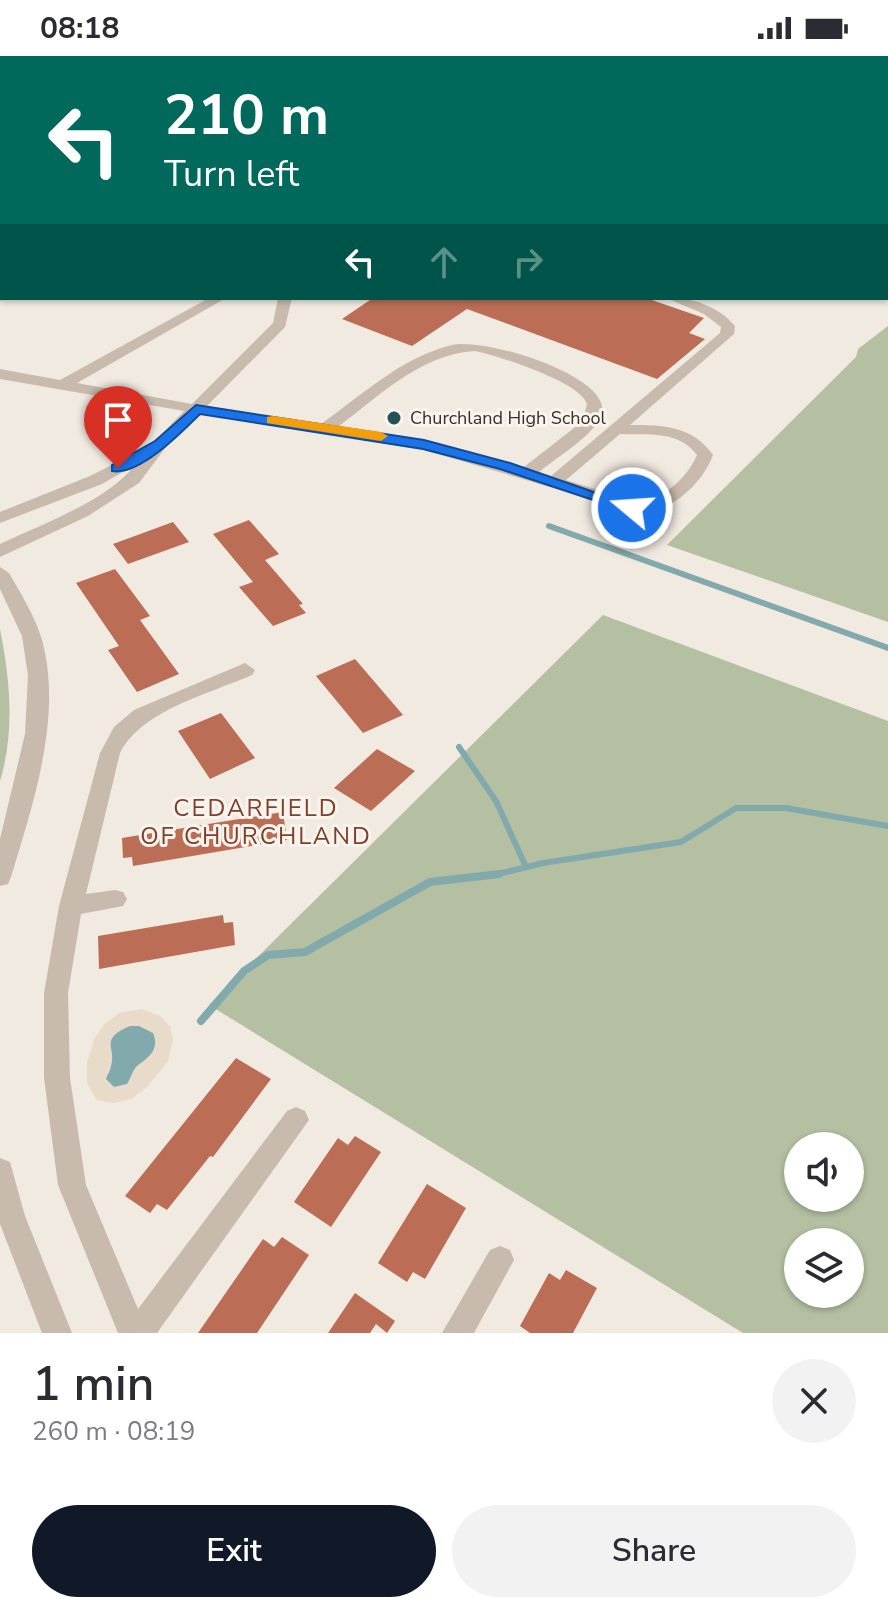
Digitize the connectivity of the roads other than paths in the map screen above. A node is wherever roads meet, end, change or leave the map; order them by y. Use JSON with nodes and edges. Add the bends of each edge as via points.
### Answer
{"nodes":[{"id":1,"x":215,"y":300,"type":"edge"},
{"id":2,"x":285,"y":300,"type":"edge"},
{"id":3,"x":679,"y":300,"type":"edge"},
{"id":4,"x":0,"y":374,"type":"edge"},
{"id":5,"x":62,"y":385,"type":"junction"},
{"id":6,"x":196,"y":409,"type":"junction"},
{"id":7,"x":326,"y":428,"type":"junction"},
{"id":8,"x":616,"y":429,"type":"junction"},
{"id":9,"x":160,"y":444,"type":"junction"},
{"id":10,"x":527,"y":473,"type":"junction"},
{"id":11,"x":554,"y":482,"type":"junction"},
{"id":12,"x":0,"y":518,"type":"edge"},
{"id":13,"x":0,"y":551,"type":"edge"},
{"id":14,"x":0,"y":573,"type":"edge"},
{"id":15,"x":245,"y":670,"type":"dead end"},
{"id":16,"x":0,"y":877,"type":"edge"},
{"id":17,"x":115,"y":899,"type":"dead end"},
{"id":18,"x":71,"y":906,"type":"junction"},
{"id":19,"x":296,"y":1120,"type":"dead end"},
{"id":20,"x":0,"y":1171,"type":"edge"},
{"id":21,"x":500,"y":1260,"type":"dead end"},
{"id":22,"x":57,"y":1333,"type":"edge"},
{"id":23,"x":136,"y":1333,"type":"edge"},
{"id":24,"x":457,"y":1333,"type":"edge"}],
"edges":[{"from":1,"to":5,"type":"street"},
{"from":2,"to":6,"type":"street","via":[[280,324]]},
{"from":3,"to":8,"type":"street","via":[[721,318],[729,331]]},
{"from":4,"to":5,"type":"street"},
{"from":5,"to":6,"type":"street"},
{"from":6,"to":7,"type":"street"},
{"from":6,"to":9,"type":"street"},
{"from":7,"to":10,"type":"street","via":[[434,447]]},
{"from":7,"to":10,"type":"street","via":[[426,358],[477,347],[584,388],[596,403],[589,424]]},
{"from":8,"to":11,"type":"street"},
{"from":8,"to":11,"type":"street","via":[[680,433],[700,446],[705,455],[702,465],[665,501],[645,510]]},
{"from":9,"to":12,"type":"street","via":[[96,480]]},
{"from":9,"to":13,"type":"street","via":[[133,479],[82,512]]},
{"from":10,"to":11,"type":"street"},
{"from":14,"to":16,"type":"street","via":[[34,643],[38,717]]},
{"from":15,"to":18,"type":"street","via":[[141,715],[121,732],[110,753]]},
{"from":17,"to":18,"type":"street"},
{"from":18,"to":23,"type":"street","via":[[56,1007],[57,1078],[72,1185]]},
{"from":19,"to":23,"type":"street"},
{"from":20,"to":22,"type":"street","via":[[11,1216]]},
{"from":21,"to":24,"type":"street"}]}
